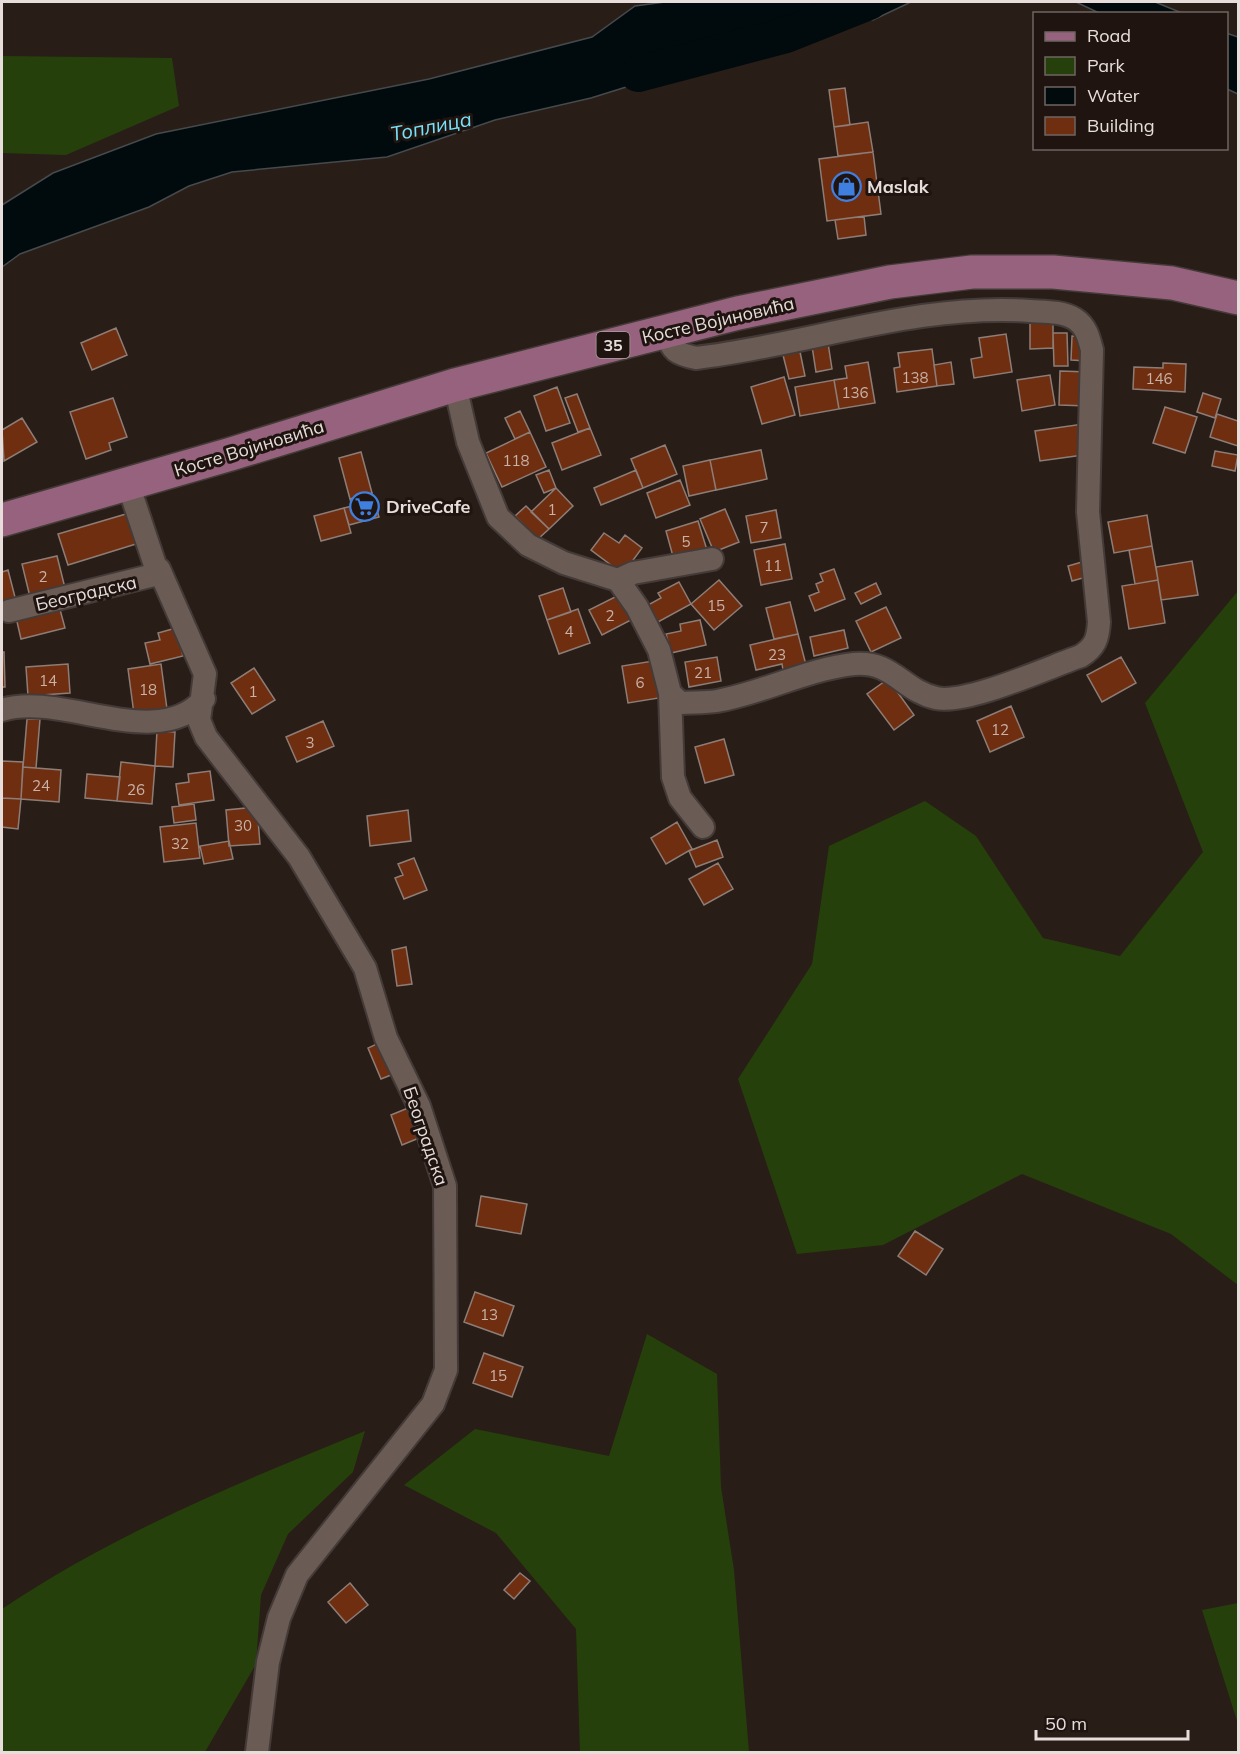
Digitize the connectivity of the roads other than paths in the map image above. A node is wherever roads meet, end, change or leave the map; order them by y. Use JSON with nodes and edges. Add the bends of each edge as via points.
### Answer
{"nodes":[{"id":1,"x":1239,"y":298,"type":"edge"},
{"id":2,"x":666,"y":332,"type":"junction"},
{"id":3,"x":455,"y":385,"type":"junction"},
{"id":4,"x":128,"y":484,"type":"junction"},
{"id":5,"x":2,"y":520,"type":"edge"},
{"id":6,"x":712,"y":560,"type":"dead end"},
{"id":7,"x":159,"y":569,"type":"junction"},
{"id":8,"x":618,"y":580,"type":"junction"},
{"id":9,"x":9,"y":611,"type":"dead end"},
{"id":10,"x":670,"y":693,"type":"junction"},
{"id":11,"x":204,"y":699,"type":"junction"},
{"id":12,"x":2,"y":710,"type":"edge"},
{"id":13,"x":703,"y":827,"type":"dead end"},
{"id":14,"x":257,"y":1752,"type":"edge"}],
"edges":[{"from":1,"to":2,"type":"main road","name":"Косте Војиновића","number":"35","via":[[1172,283],[1112,276],[972,272],[890,282]]},
{"from":2,"to":3,"type":"main road","name":"Косте Војиновића","number":"35"},
{"from":2,"to":10,"type":"street","via":[[670,348],[679,355],[696,358],[874,323],[993,309],[1058,313],[1073,318],[1089,337],[1092,350],[1088,512],[1099,622],[1098,639],[1081,656],[970,696],[938,699],[915,691],[885,667],[871,663],[813,672],[717,701],[680,703]]},
{"from":3,"to":4,"type":"main road","name":"Косте Војиновића","number":"35"},
{"from":3,"to":8,"type":"street","via":[[468,442],[498,517],[528,545]]},
{"from":4,"to":5,"type":"main road","name":"Косте Војиновића","number":"35"},
{"from":4,"to":7,"type":"street","name":"Београдска"},
{"from":6,"to":8,"type":"street","via":[[633,573]]},
{"from":7,"to":9,"type":"street","name":"Београдска","via":[[154,577]]},
{"from":7,"to":11,"type":"street","name":"Београдска","via":[[205,674]]},
{"from":8,"to":10,"type":"street","via":[[659,650]]},
{"from":10,"to":13,"type":"street","via":[[673,777],[680,798]]},
{"from":11,"to":12,"type":"street","via":[[185,715],[137,721],[37,705]]},
{"from":11,"to":14,"type":"street","name":"Београдска","via":[[200,720],[206,737],[299,857],[365,968],[386,1038],[419,1106],[445,1186],[446,1370],[433,1404],[297,1575],[279,1618],[268,1662]]}]}
